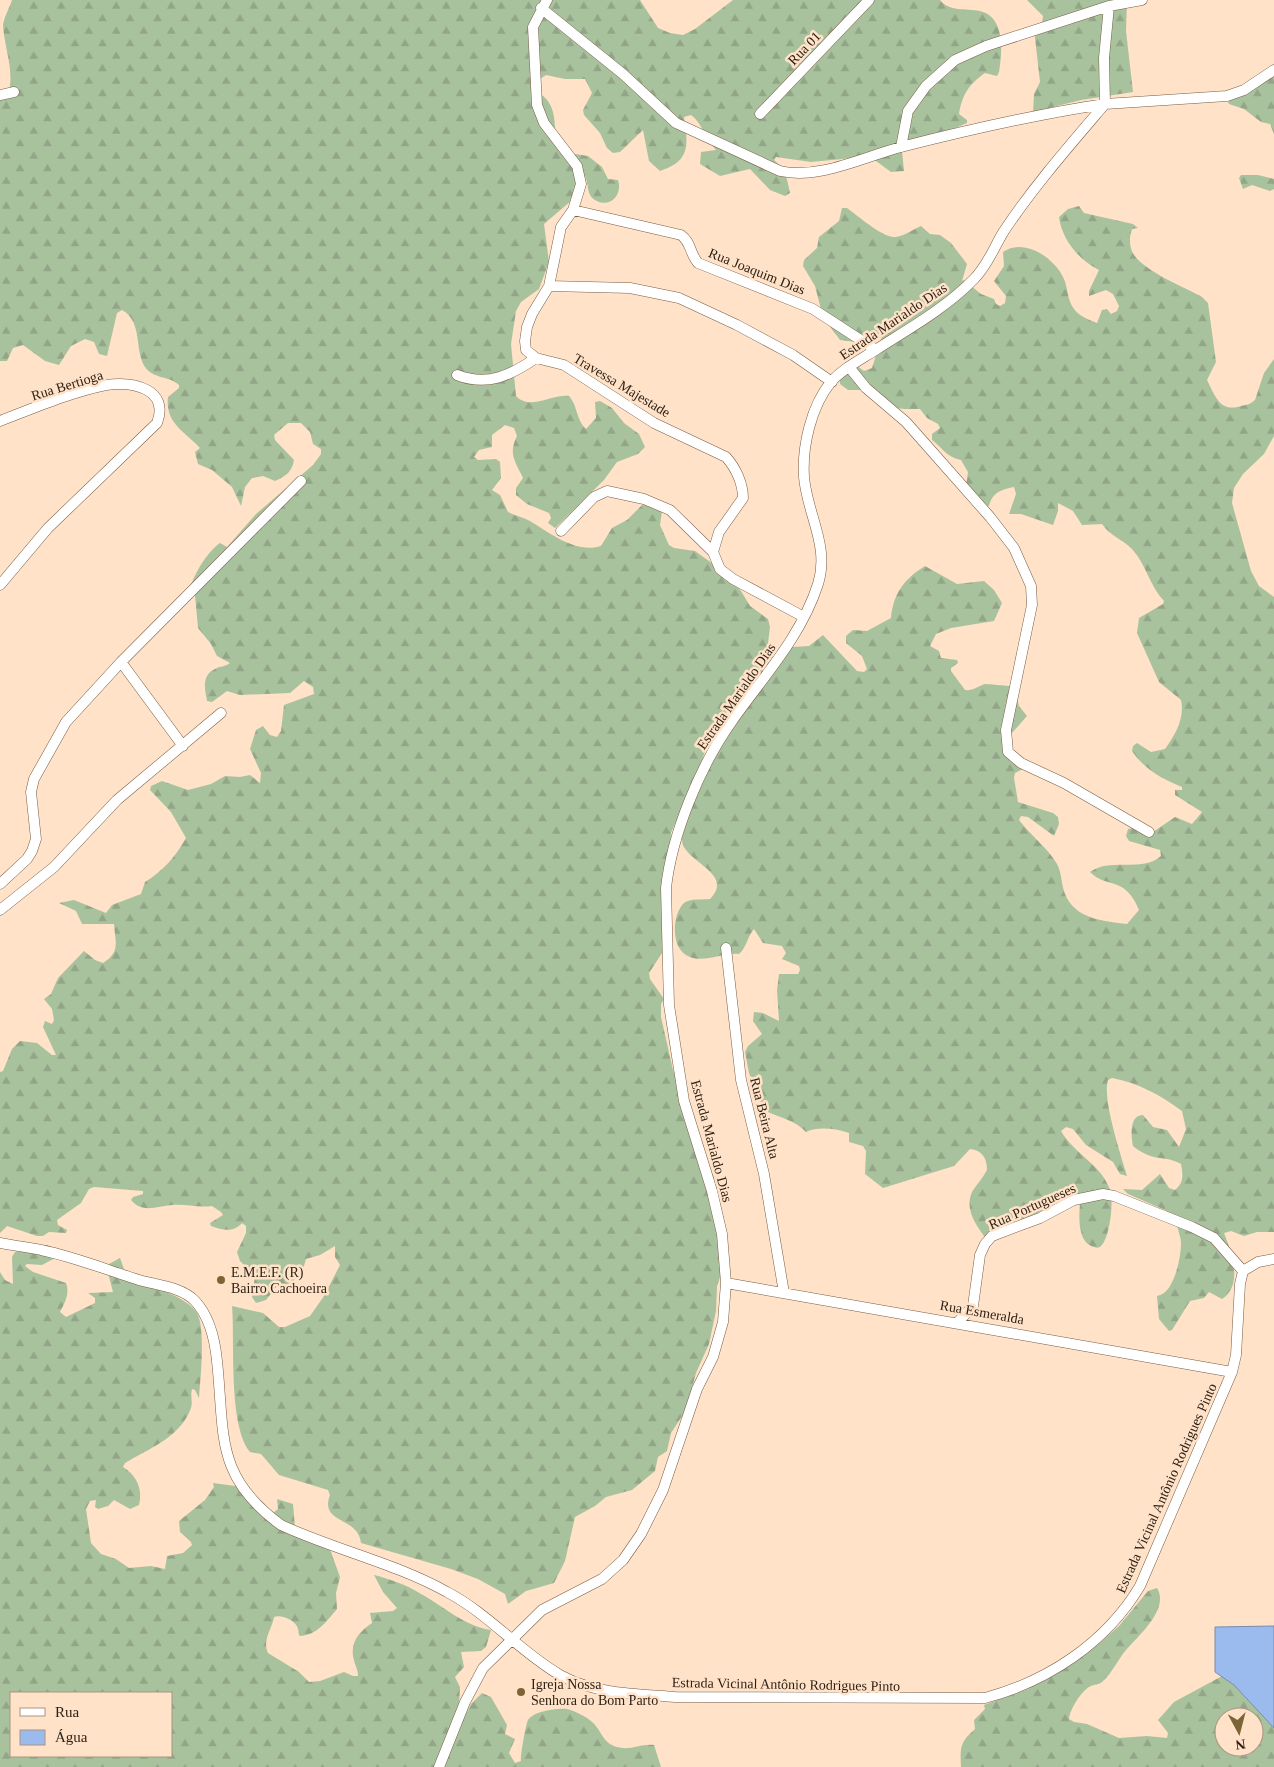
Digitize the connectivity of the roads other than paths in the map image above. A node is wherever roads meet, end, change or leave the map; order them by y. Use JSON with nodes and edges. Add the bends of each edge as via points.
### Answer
{"nodes":[{"id":1,"x":869,"y":0,"type":"edge"},
{"id":2,"x":1142,"y":0,"type":"edge"},
{"id":3,"x":544,"y":4,"type":"edge"},
{"id":4,"x":1109,"y":6,"type":"junction"},
{"id":5,"x":1274,"y":70,"type":"edge"},
{"id":6,"x":14,"y":92,"type":"dead end"},
{"id":7,"x":0,"y":95,"type":"edge"},
{"id":8,"x":1105,"y":104,"type":"junction"},
{"id":9,"x":760,"y":114,"type":"dead end"},
{"id":10,"x":901,"y":147,"type":"junction"},
{"id":11,"x":573,"y":210,"type":"junction"},
{"id":12,"x":550,"y":286,"type":"junction"},
{"id":13,"x":876,"y":350,"type":"junction"},
{"id":14,"x":536,"y":358,"type":"junction"},
{"id":15,"x":849,"y":367,"type":"junction"},
{"id":16,"x":457,"y":375,"type":"dead end"},
{"id":17,"x":832,"y":382,"type":"junction"},
{"id":18,"x":0,"y":421,"type":"edge"},
{"id":19,"x":301,"y":481,"type":"dead end"},
{"id":20,"x":561,"y":531,"type":"dead end"},
{"id":21,"x":712,"y":552,"type":"junction"},
{"id":22,"x":0,"y":585,"type":"edge"},
{"id":23,"x":804,"y":617,"type":"junction"},
{"id":24,"x":120,"y":662,"type":"junction"},
{"id":25,"x":221,"y":714,"type":"dead end"},
{"id":26,"x":184,"y":746,"type":"junction"},
{"id":27,"x":1149,"y":832,"type":"dead end"},
{"id":28,"x":0,"y":884,"type":"edge"},
{"id":29,"x":0,"y":910,"type":"edge"},
{"id":30,"x":726,"y":948,"type":"dead end"},
{"id":31,"x":0,"y":1244,"type":"edge"},
{"id":32,"x":1274,"y":1259,"type":"edge"},
{"id":33,"x":1243,"y":1271,"type":"junction"},
{"id":34,"x":726,"y":1283,"type":"junction"},
{"id":35,"x":784,"y":1292,"type":"junction"},
{"id":36,"x":958,"y":1322,"type":"junction"},
{"id":37,"x":1232,"y":1372,"type":"junction"},
{"id":38,"x":513,"y":1639,"type":"junction"},
{"id":39,"x":439,"y":1767,"type":"edge"}],
"edges":[{"from":1,"to":9,"type":"street","name":"Rua 01"},
{"from":2,"to":4,"type":"street"},
{"from":3,"to":10,"type":"street","via":[[676,123],[780,171],[796,174],[814,172]]},
{"from":3,"to":11,"type":"street","via":[[533,26],[537,105],[544,123],[577,166],[581,184]]},
{"from":4,"to":8,"type":"street","via":[[1104,58]]},
{"from":4,"to":10,"type":"street","via":[[986,46],[955,60],[926,86],[908,112]]},
{"from":5,"to":8,"type":"street","via":[[1244,90],[1226,96]]},
{"from":6,"to":7,"type":"street"},
{"from":8,"to":10,"type":"street","via":[[1056,111]]},
{"from":8,"to":13,"type":"street","name":"Estrada Marialdo Dias","via":[[1020,209],[974,279]]},
{"from":11,"to":12,"type":"street","via":[[561,227]]},
{"from":11,"to":13,"type":"street","name":"Rua Joaquim Dias","via":[[681,235],[688,240],[698,263],[813,309]]},
{"from":12,"to":14,"type":"street","via":[[527,327],[526,350]]},
{"from":12,"to":17,"type":"street","via":[[630,288],[679,298],[793,355]]},
{"from":13,"to":15,"type":"street","name":"Estrada Marialdo Dias"},
{"from":14,"to":16,"type":"street","via":[[507,376],[492,380]]},
{"from":14,"to":21,"type":"street","name":"Travessa Majestade","via":[[564,365],[654,422],[726,457],[732,463],[741,483],[743,498],[719,532]]},
{"from":15,"to":17,"type":"street","name":"Estrada Marialdo Dias"},
{"from":15,"to":27,"type":"street","via":[[866,388],[906,422],[990,517],[1014,548],[1024,568],[1031,586],[1032,605],[1006,730],[1008,752],[1021,763],[1072,787]]},
{"from":17,"to":23,"type":"street","name":"Estrada Marialdo Dias","via":[[816,410],[805,452],[804,478],[820,539],[821,560],[818,583]]},
{"from":18,"to":22,"type":"street","name":"Rua Bertioga","via":[[107,385],[133,385],[151,392],[159,399],[161,411],[157,423],[48,528]]},
{"from":19,"to":24,"type":"street"},
{"from":20,"to":21,"type":"street","via":[[594,497],[615,491],[670,510]]},
{"from":21,"to":23,"type":"street","via":[[720,569],[733,580]]},
{"from":23,"to":34,"type":"street","name":"Estrada Marialdo Dias","via":[[789,646],[709,756],[695,785],[668,870],[670,1005],[678,1064],[684,1101],[722,1234]]},
{"from":24,"to":26,"type":"street"},
{"from":24,"to":28,"type":"street","via":[[66,722],[44,758],[31,792],[36,826],[32,851],[28,859]]},
{"from":25,"to":26,"type":"street"},
{"from":26,"to":29,"type":"street","via":[[118,800],[54,867]]},
{"from":30,"to":35,"type":"street","name":"Rua Beira Alta","via":[[741,1080],[766,1184]]},
{"from":31,"to":38,"type":"street","name":"Estrada Vicinal Antônio Rodrigues Pinto","via":[[69,1257],[174,1289],[194,1300],[208,1320],[215,1345],[223,1438],[231,1466],[240,1486],[259,1509],[307,1538],[446,1591],[480,1612]]},
{"from":32,"to":33,"type":"street","via":[[1258,1262]]},
{"from":33,"to":36,"type":"street","name":"Rua Portugueses","via":[[1214,1238],[1192,1227],[1114,1196],[1090,1195],[992,1236],[980,1255],[973,1306]]},
{"from":33,"to":37,"type":"street","name":"Estrada Vicinal Antônio Rodrigues Pinto"},
{"from":34,"to":35,"type":"street","name":"Rua Esmeralda"},
{"from":34,"to":38,"type":"street","name":"Estrada Marialdo Dias","via":[[724,1322],[713,1357],[698,1389],[663,1490],[641,1534],[623,1560],[602,1579],[542,1610]]},
{"from":35,"to":36,"type":"street","name":"Rua Esmeralda"},
{"from":36,"to":37,"type":"street","name":"Rua Esmeralda"},
{"from":37,"to":38,"type":"street","name":"Estrada Vicinal Antônio Rodrigues Pinto","via":[[1140,1586],[1126,1609],[1084,1649],[1047,1674],[1013,1690],[985,1698],[920,1699],[675,1697],[624,1693],[586,1686],[562,1676],[535,1659]]},
{"from":38,"to":39,"type":"street","name":"Estrada Marialdo Dias","via":[[484,1668],[465,1702]]}]}
